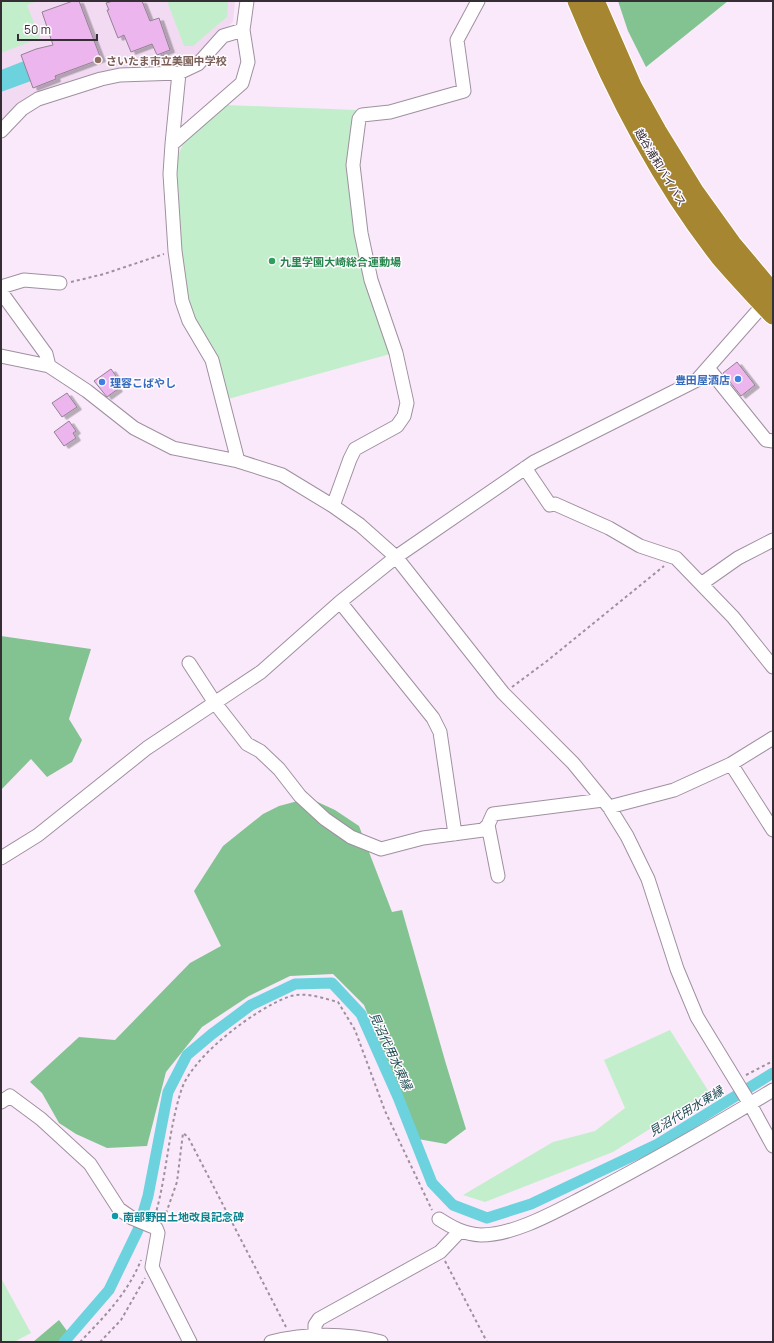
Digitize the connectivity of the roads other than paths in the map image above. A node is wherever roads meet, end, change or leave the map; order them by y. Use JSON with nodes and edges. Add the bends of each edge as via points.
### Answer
{"nodes":[{"id":1,"x":247,"y":1,"type":"edge"},
{"id":2,"x":478,"y":1,"type":"edge"},
{"id":3,"x":577,"y":1,"type":"edge"},
{"id":4,"x":595,"y":1,"type":"edge"},
{"id":5,"x":243,"y":30,"type":"junction"},
{"id":6,"x":179,"y":73,"type":"junction"},
{"id":7,"x":1,"y":131,"type":"edge"},
{"id":8,"x":172,"y":144,"type":"junction"},
{"id":9,"x":60,"y":283,"type":"road end"},
{"id":10,"x":1,"y":287,"type":"edge"},
{"id":11,"x":1,"y":292,"type":"edge"},
{"id":12,"x":771,"y":303,"type":"edge"},
{"id":13,"x":1,"y":356,"type":"edge"},
{"id":14,"x":49,"y":366,"type":"junction"},
{"id":15,"x":708,"y":368,"type":"junction"},
{"id":16,"x":773,"y":441,"type":"edge"},
{"id":17,"x":238,"y":460,"type":"junction"},
{"id":18,"x":525,"y":468,"type":"junction"},
{"id":19,"x":334,"y":506,"type":"junction"},
{"id":20,"x":773,"y":540,"type":"edge"},
{"id":21,"x":396,"y":557,"type":"junction"},
{"id":22,"x":701,"y":584,"type":"junction"},
{"id":23,"x":340,"y":602,"type":"junction"},
{"id":24,"x":189,"y":663,"type":"dead end"},
{"id":25,"x":773,"y":667,"type":"edge"},
{"id":26,"x":215,"y":703,"type":"junction"},
{"id":27,"x":773,"y":738,"type":"edge"},
{"id":28,"x":731,"y":764,"type":"junction"},
{"id":29,"x":606,"y":804,"type":"junction"},
{"id":30,"x":488,"y":825,"type":"junction"},
{"id":31,"x":773,"y":830,"type":"edge"},
{"id":32,"x":455,"y":834,"type":"junction"},
{"id":33,"x":1,"y":858,"type":"edge"},
{"id":34,"x":498,"y":876,"type":"dead end"},
{"id":35,"x":773,"y":1090,"type":"edge"},
{"id":36,"x":4,"y":1095,"type":"edge"},
{"id":37,"x":749,"y":1102,"type":"junction"},
{"id":38,"x":773,"y":1146,"type":"edge"},
{"id":39,"x":439,"y":1219,"type":"road end"},
{"id":40,"x":459,"y":1232,"type":"junction"},
{"id":41,"x":315,"y":1335,"type":"junction"},
{"id":42,"x":190,"y":1342,"type":"edge"},
{"id":43,"x":271,"y":1342,"type":"edge"},
{"id":44,"x":381,"y":1342,"type":"edge"}],
"edges":[{"from":1,"to":5,"type":"street"},
{"from":2,"to":19,"type":"street","via":[[457,40],[464,91],[390,112],[362,115],[359,118],[354,165],[361,233],[371,280],[396,353],[407,403],[404,416],[397,426],[355,450]]},
{"from":3,"to":12,"type":"highway","name":"越谷浦和バイパス","via":[[618,94],[647,147],[721,258]]},
{"from":4,"to":12,"type":"highway","name":"越谷浦和バイパス","via":[[633,88],[657,131]]},
{"from":5,"to":6,"type":"street","via":[[223,36],[198,64]]},
{"from":5,"to":8,"type":"street","via":[[248,62],[242,83]]},
{"from":6,"to":7,"type":"street","via":[[120,74],[101,78],[45,97],[22,109]]},
{"from":6,"to":8,"type":"street"},
{"from":8,"to":17,"type":"street","via":[[170,174],[175,251],[182,301],[189,321],[212,360]]},
{"from":9,"to":10,"type":"street","via":[[24,280]]},
{"from":11,"to":14,"type":"street","via":[[46,354]]},
{"from":12,"to":15,"type":"street"},
{"from":13,"to":14,"type":"street"},
{"from":14,"to":17,"type":"street","via":[[87,391],[134,428],[173,448]]},
{"from":15,"to":16,"type":"street","via":[[766,440]]},
{"from":15,"to":18,"type":"street","via":[[697,380]]},
{"from":17,"to":19,"type":"street","via":[[282,475]]},
{"from":18,"to":21,"type":"street"},
{"from":18,"to":22,"type":"street","via":[[550,505],[555,504],[609,528],[640,546],[674,558]]},
{"from":19,"to":21,"type":"street"},
{"from":20,"to":22,"type":"street","via":[[738,558]]},
{"from":21,"to":23,"type":"street"},
{"from":21,"to":29,"type":"street","via":[[503,693],[573,763]]},
{"from":22,"to":25,"type":"street","via":[[733,617]]},
{"from":23,"to":26,"type":"street","via":[[261,672]]},
{"from":23,"to":32,"type":"street","via":[[433,718],[440,732]]},
{"from":24,"to":26,"type":"street"},
{"from":26,"to":32,"type":"street","via":[[247,744],[260,751],[305,800],[351,838],[381,850],[423,838]]},
{"from":26,"to":33,"type":"street","via":[[147,748],[38,835]]},
{"from":27,"to":28,"type":"street"},
{"from":28,"to":29,"type":"street","via":[[667,792]]},
{"from":28,"to":31,"type":"street"},
{"from":29,"to":30,"type":"street","via":[[493,814]]},
{"from":29,"to":37,"type":"street","via":[[627,836],[648,879],[677,969],[697,1016]]},
{"from":30,"to":32,"type":"street","via":[[483,830]]},
{"from":30,"to":34,"type":"street"},
{"from":35,"to":37,"type":"street"},
{"from":36,"to":42,"type":"street","via":[[41,1119],[90,1164],[119,1209],[132,1218],[153,1224],[152,1267]]},
{"from":37,"to":38,"type":"street"},
{"from":37,"to":40,"type":"street","via":[[648,1164],[548,1215],[503,1232],[481,1235]]},
{"from":39,"to":40,"type":"street"},
{"from":40,"to":41,"type":"street","via":[[440,1252],[318,1319]]},
{"from":41,"to":43,"type":"street"},
{"from":41,"to":44,"type":"street"}]}
